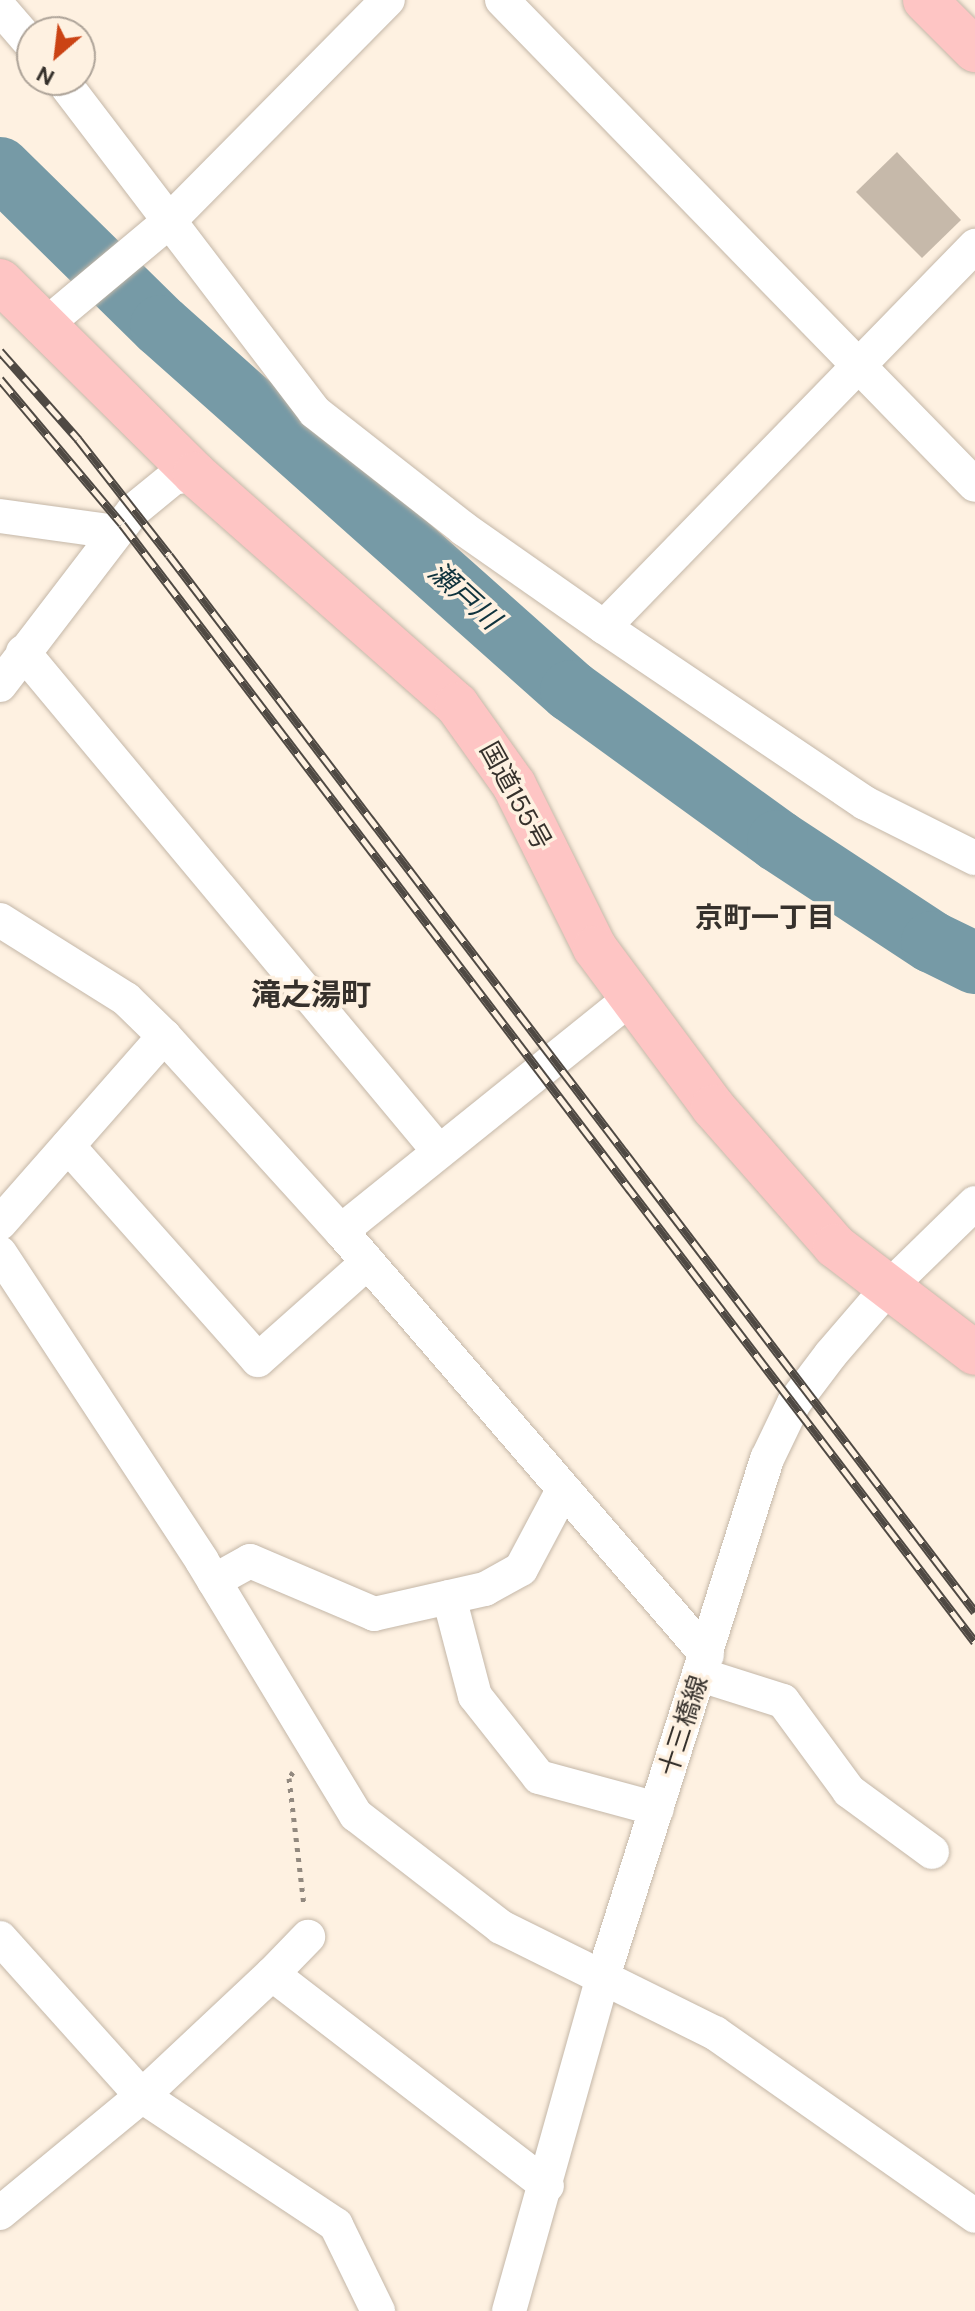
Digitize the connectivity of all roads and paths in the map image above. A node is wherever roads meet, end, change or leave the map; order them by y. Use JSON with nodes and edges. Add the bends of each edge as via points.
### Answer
{"nodes":[{"id":1,"x":388,"y":0,"type":"edge"},
{"id":2,"x":502,"y":0,"type":"edge"},
{"id":3,"x":925,"y":0,"type":"edge"},
{"id":4,"x":0,"y":8,"type":"edge"},
{"id":5,"x":16,"y":26,"type":"edge"},
{"id":6,"x":975,"y":50,"type":"edge"},
{"id":7,"x":72,"y":96,"type":"edge"},
{"id":8,"x":157,"y":231,"type":"junction"},
{"id":9,"x":975,"y":246,"type":"edge"},
{"id":10,"x":0,"y":281,"type":"edge"},
{"id":11,"x":57,"y":315,"type":"junction"},
{"id":12,"x":854,"y":365,"type":"junction"},
{"id":13,"x":195,"y":474,"type":"junction"},
{"id":14,"x":975,"y":485,"type":"edge"},
{"id":15,"x":0,"y":516,"type":"edge"},
{"id":16,"x":116,"y":532,"type":"junction"},
{"id":17,"x":604,"y":627,"type":"junction"},
{"id":18,"x":23,"y":652,"type":"junction"},
{"id":19,"x":0,"y":685,"type":"edge"},
{"id":20,"x":975,"y":858,"type":"edge"},
{"id":21,"x":0,"y":920,"type":"edge"},
{"id":22,"x":631,"y":998,"type":"junction"},
{"id":23,"x":164,"y":1036,"type":"junction"},
{"id":24,"x":68,"y":1146,"type":"junction"},
{"id":25,"x":437,"y":1149,"type":"junction"},
{"id":26,"x":975,"y":1203,"type":"edge"},
{"id":27,"x":0,"y":1223,"type":"edge"},
{"id":28,"x":341,"y":1231,"type":"junction"},
{"id":29,"x":0,"y":1253,"type":"edge"},
{"id":30,"x":368,"y":1262,"type":"junction"},
{"id":31,"x":887,"y":1289,"type":"junction"},
{"id":32,"x":975,"y":1353,"type":"edge"},
{"id":33,"x":562,"y":1492,"type":"junction"},
{"id":34,"x":214,"y":1581,"type":"junction"},
{"id":35,"x":449,"y":1597,"type":"junction"},
{"id":36,"x":704,"y":1665,"type":"junction"},
{"id":37,"x":312,"y":1742,"type":"junction"},
{"id":38,"x":657,"y":1809,"type":"junction"},
{"id":39,"x":932,"y":1852,"type":"dead end"},
{"id":40,"x":308,"y":1937,"type":"joint"},
{"id":41,"x":0,"y":1938,"type":"edge"},
{"id":42,"x":272,"y":1974,"type":"junction"},
{"id":43,"x":602,"y":1980,"type":"junction"},
{"id":44,"x":142,"y":2096,"type":"junction"},
{"id":45,"x":547,"y":2186,"type":"junction"},
{"id":46,"x":0,"y":2213,"type":"edge"},
{"id":47,"x":975,"y":2216,"type":"edge"},
{"id":48,"x":378,"y":2311,"type":"edge"},
{"id":49,"x":509,"y":2311,"type":"edge"}],
"edges":[{"from":1,"to":8,"type":"street"},
{"from":2,"to":12,"type":"street"},
{"from":3,"to":6,"type":"highway"},
{"from":4,"to":5,"type":"street"},
{"from":7,"to":8,"type":"street"},
{"from":8,"to":11,"type":"street"},
{"from":8,"to":17,"type":"street","via":[[315,412],[464,529]]},
{"from":9,"to":12,"type":"street"},
{"from":10,"to":11,"type":"highway","name":"国道155号"},
{"from":11,"to":13,"type":"highway","name":"国道155号"},
{"from":12,"to":14,"type":"street"},
{"from":12,"to":17,"type":"street"},
{"from":13,"to":16,"type":"street","via":[[173,478]]},
{"from":13,"to":22,"type":"highway","name":"国道155号","via":[[427,678],[485,737],[595,948]]},
{"from":15,"to":16,"type":"street"},
{"from":16,"to":18,"type":"street"},
{"from":17,"to":20,"type":"street","via":[[865,803]]},
{"from":18,"to":19,"type":"street"},
{"from":18,"to":25,"type":"street"},
{"from":21,"to":23,"type":"street","via":[[126,999]]},
{"from":22,"to":25,"type":"street"},
{"from":22,"to":31,"type":"highway","name":"国道155号","via":[[791,1201]]},
{"from":23,"to":24,"type":"street"},
{"from":23,"to":28,"type":"street"},
{"from":24,"to":27,"type":"street"},
{"from":24,"to":30,"type":"street","via":[[258,1360]]},
{"from":25,"to":28,"type":"street"},
{"from":26,"to":31,"type":"street","name":"十三橋線"},
{"from":28,"to":30,"type":"street"},
{"from":29,"to":34,"type":"street"},
{"from":30,"to":33,"type":"street"},
{"from":31,"to":32,"type":"highway","name":"国道155号"},
{"from":31,"to":36,"type":"street","name":"十三橋線","via":[[794,1403],[767,1459]]},
{"from":33,"to":35,"type":"street","via":[[521,1569],[485,1589]]},
{"from":33,"to":36,"type":"street"},
{"from":34,"to":35,"type":"street","via":[[250,1561],[374,1614]]},
{"from":34,"to":37,"type":"street"},
{"from":35,"to":38,"type":"street","via":[[475,1696],[539,1777]]},
{"from":36,"to":38,"type":"street","name":"十三橋線"},
{"from":36,"to":39,"type":"street","via":[[783,1701],[849,1791]]},
{"from":37,"to":40,"type":"path","via":[[289,1778]]},
{"from":37,"to":43,"type":"street","via":[[356,1815],[501,1927]]},
{"from":38,"to":43,"type":"street","name":"十三橋線"},
{"from":40,"to":42,"type":"street"},
{"from":41,"to":44,"type":"street"},
{"from":42,"to":44,"type":"street"},
{"from":42,"to":45,"type":"street"},
{"from":43,"to":45,"type":"street","name":"十三橋線"},
{"from":43,"to":47,"type":"street","via":[[715,2033]]},
{"from":44,"to":46,"type":"street"},
{"from":44,"to":48,"type":"street","via":[[336,2225]]},
{"from":45,"to":49,"type":"street","name":"十三橋線"}]}
